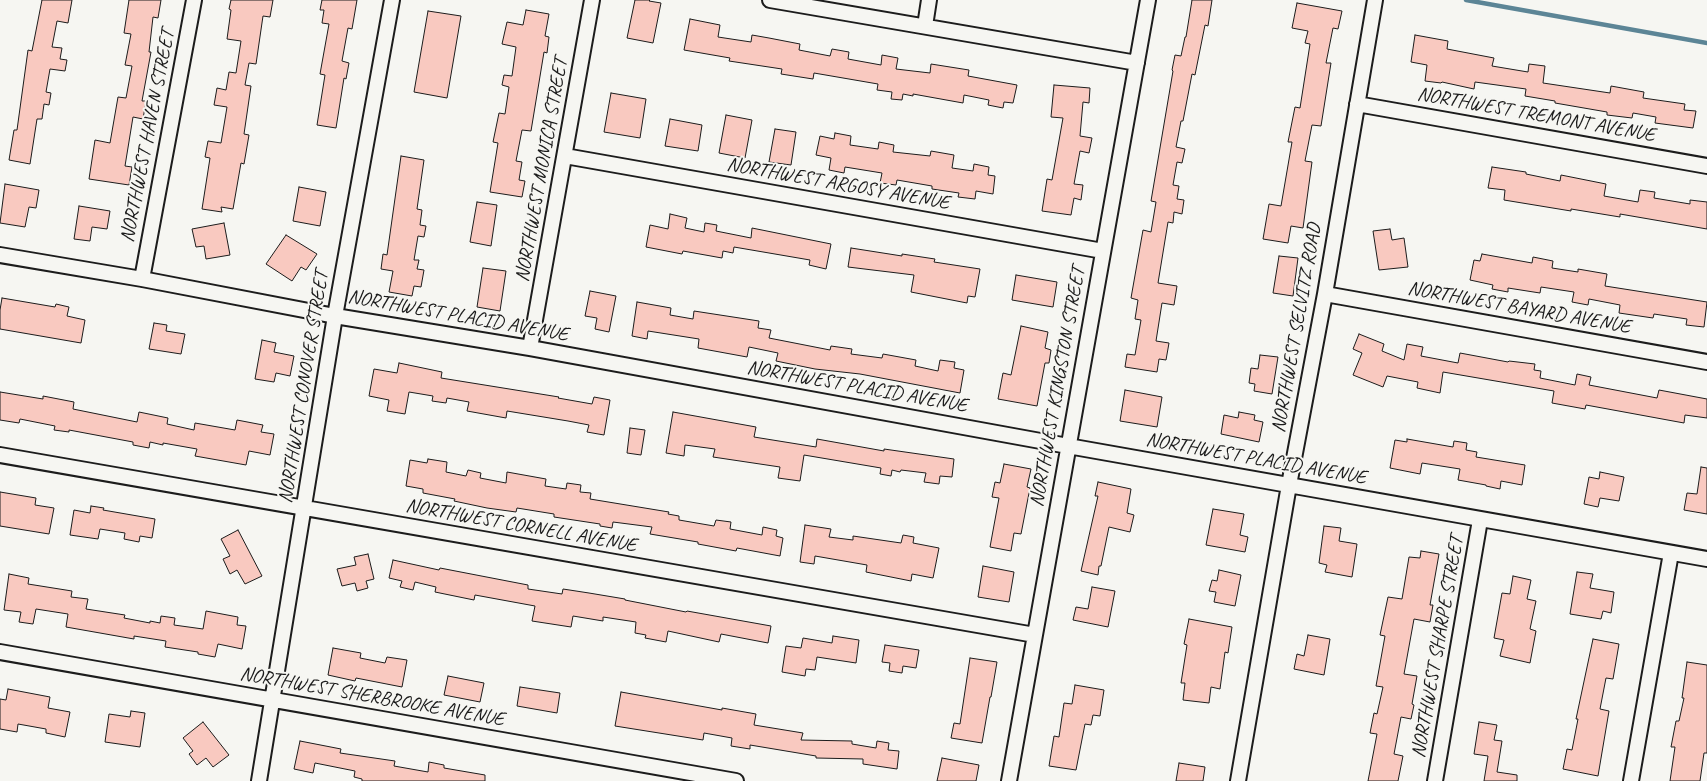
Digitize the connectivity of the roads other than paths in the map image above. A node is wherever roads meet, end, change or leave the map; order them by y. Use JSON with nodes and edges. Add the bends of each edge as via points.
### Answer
{"nodes":[{"id":1,"x":194,"y":0,"type":"edge"},
{"id":2,"x":392,"y":0,"type":"edge"},
{"id":3,"x":592,"y":0,"type":"edge"},
{"id":4,"x":770,"y":0,"type":"edge"},
{"id":5,"x":929,"y":0,"type":"edge"},
{"id":6,"x":1148,"y":0,"type":"edge"},
{"id":7,"x":1375,"y":0,"type":"edge"},
{"id":8,"x":925,"y":26,"type":"junction"},
{"id":9,"x":1137,"y":63,"type":"junction"},
{"id":10,"x":1357,"y":104,"type":"junction"},
{"id":11,"x":566,"y":156,"type":"junction"},
{"id":12,"x":1707,"y":166,"type":"edge"},
{"id":13,"x":1103,"y":251,"type":"junction"},
{"id":14,"x":0,"y":255,"type":"edge"},
{"id":15,"x":142,"y":279,"type":"junction"},
{"id":16,"x":1325,"y":294,"type":"junction"},
{"id":17,"x":335,"y":316,"type":"junction"},
{"id":18,"x":530,"y":348,"type":"junction"},
{"id":19,"x":1707,"y":362,"type":"edge"},
{"id":20,"x":1068,"y":446,"type":"junction"},
{"id":21,"x":0,"y":455,"type":"edge"},
{"id":22,"x":1289,"y":485,"type":"junction"},
{"id":23,"x":304,"y":508,"type":"junction"},
{"id":24,"x":1480,"y":520,"type":"junction"},
{"id":25,"x":1671,"y":553,"type":"junction"},
{"id":26,"x":1707,"y":559,"type":"edge"},
{"id":27,"x":1035,"y":635,"type":"junction"},
{"id":28,"x":0,"y":652,"type":"edge"},
{"id":29,"x":273,"y":700,"type":"junction"},
{"id":30,"x":259,"y":781,"type":"edge"},
{"id":31,"x":736,"y":781,"type":"edge"},
{"id":32,"x":1009,"y":781,"type":"edge"},
{"id":33,"x":1238,"y":781,"type":"edge"},
{"id":34,"x":1435,"y":781,"type":"edge"},
{"id":35,"x":1631,"y":781,"type":"edge"}],
"edges":[{"from":1,"to":15,"type":"street","name":"NORTHWEST HAVEN STREET"},
{"from":2,"to":17,"type":"street","name":"NORTHWEST CONOVER STREET"},
{"from":3,"to":11,"type":"street","name":"NORTHWEST MONICA STREET"},
{"from":4,"to":8,"type":"street"},
{"from":5,"to":8,"type":"street"},
{"from":6,"to":9,"type":"street","name":"NORTHWEST KINGSTON STREET"},
{"from":7,"to":10,"type":"street","name":"NORTHWEST SELVITZ ROAD"},
{"from":8,"to":9,"type":"street"},
{"from":9,"to":13,"type":"street","name":"NORTHWEST KINGSTON STREET"},
{"from":10,"to":12,"type":"street","name":"NORTHWEST TREMONT AVENUE"},
{"from":10,"to":16,"type":"street","name":"NORTHWEST SELVITZ ROAD"},
{"from":11,"to":13,"type":"street","name":"NORTHWEST ARGOSY AVENUE"},
{"from":11,"to":18,"type":"street","name":"NORTHWEST MONICA STREET"},
{"from":13,"to":20,"type":"street","name":"NORTHWEST KINGSTON STREET"},
{"from":14,"to":15,"type":"street","name":"NORTHWEST PLACID AVENUE"},
{"from":15,"to":17,"type":"street","name":"NORTHWEST PLACID AVENUE"},
{"from":16,"to":19,"type":"street","name":"NORTHWEST BAYARD AVENUE"},
{"from":16,"to":22,"type":"street","name":"NORTHWEST SELVITZ ROAD"},
{"from":17,"to":18,"type":"street","name":"NORTHWEST PLACID AVENUE"},
{"from":17,"to":23,"type":"street","name":"NORTHWEST CONOVER STREET"},
{"from":18,"to":20,"type":"street","name":"NORTHWEST PLACID AVENUE"},
{"from":20,"to":22,"type":"street","name":"NORTHWEST PLACID AVENUE"},
{"from":20,"to":27,"type":"street","name":"NORTHWEST KINGSTON STREET"},
{"from":21,"to":23,"type":"street","name":"NORTHWEST CORNELL AVENUE"},
{"from":22,"to":24,"type":"street","name":"NORTHWEST PLACID AVENUE"},
{"from":22,"to":33,"type":"street","name":"NORTHWEST SELVITZ ROAD"},
{"from":23,"to":27,"type":"street","name":"NORTHWEST CORNELL AVENUE"},
{"from":23,"to":29,"type":"street","name":"NORTHWEST CONOVER STREET"},
{"from":24,"to":25,"type":"street","name":"NORTHWEST PLACID AVENUE"},
{"from":24,"to":34,"type":"street","name":"NORTHWEST SHARPE STREET"},
{"from":25,"to":26,"type":"street","name":"NORTHWEST PLACID AVENUE"},
{"from":25,"to":35,"type":"street"},
{"from":27,"to":32,"type":"street","name":"NORTHWEST KINGSTON STREET"},
{"from":28,"to":29,"type":"street","name":"NORTHWEST SHERBROOKE AVENUE"},
{"from":29,"to":30,"type":"street","name":"NORTHWEST CONOVER STREET"},
{"from":29,"to":31,"type":"street","name":"NORTHWEST SHERBROOKE AVENUE"}]}
